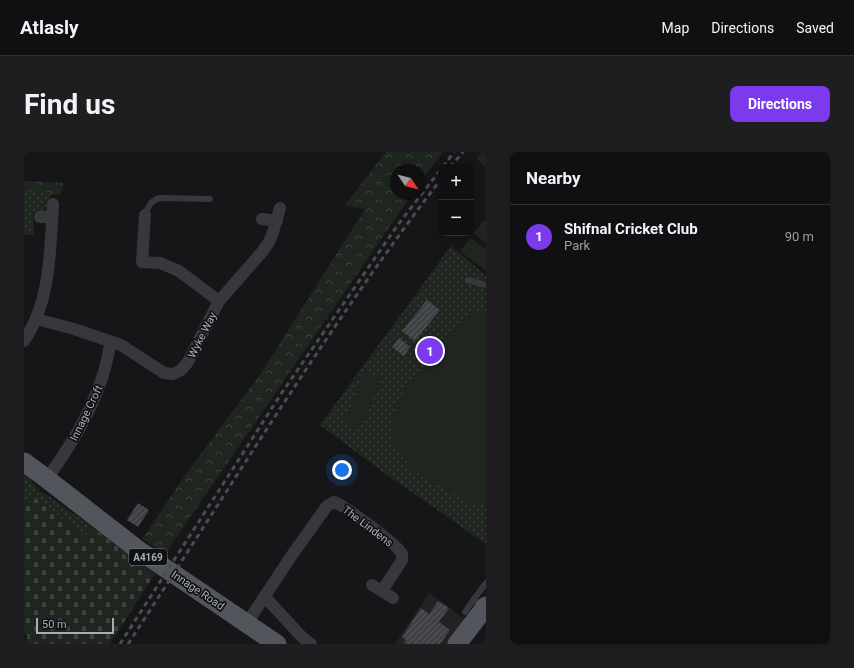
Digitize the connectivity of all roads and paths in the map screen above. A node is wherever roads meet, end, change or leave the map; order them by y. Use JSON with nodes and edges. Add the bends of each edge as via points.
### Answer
{"nodes":[{"id":1,"x":210,"y":199,"type":"dead end"},
{"id":2,"x":53,"y":204,"type":"dead end"},
{"id":3,"x":280,"y":208,"type":"dead end"},
{"id":4,"x":145,"y":215,"type":"joint"},
{"id":5,"x":40,"y":217,"type":"dead end"},
{"id":6,"x":52,"y":217,"type":"junction"},
{"id":7,"x":262,"y":219,"type":"dead end"},
{"id":8,"x":277,"y":221,"type":"junction"},
{"id":9,"x":468,"y":280,"type":"dead end"},
{"id":10,"x":486,"y":285,"type":"edge"},
{"id":11,"x":219,"y":301,"type":"junction"},
{"id":12,"x":36,"y":319,"type":"junction"},
{"id":13,"x":24,"y":341,"type":"edge"},
{"id":14,"x":111,"y":342,"type":"junction"},
{"id":15,"x":24,"y":462,"type":"edge"},
{"id":16,"x":47,"y":479,"type":"junction"},
{"id":17,"x":486,"y":582,"type":"edge"},
{"id":18,"x":265,"y":597,"type":"junction"},
{"id":19,"x":393,"y":598,"type":"dead end"},
{"id":20,"x":482,"y":604,"type":"edge"},
{"id":21,"x":465,"y":612,"type":"dead end"},
{"id":22,"x":247,"y":623,"type":"junction"},
{"id":23,"x":277,"y":644,"type":"edge"},
{"id":24,"x":311,"y":644,"type":"edge"},
{"id":25,"x":458,"y":644,"type":"edge"}],
"edges":[{"from":1,"to":4,"type":"lane","via":[[160,198],[152,201]]},
{"from":2,"to":6,"type":"street"},
{"from":3,"to":8,"type":"street","name":"Wyke Way"},
{"from":4,"to":11,"type":"street","via":[[142,262],[170,266]]},
{"from":5,"to":6,"type":"street"},
{"from":6,"to":12,"type":"street","via":[[46,288]]},
{"from":7,"to":8,"type":"street"},
{"from":8,"to":11,"type":"street","name":"Wyke Way","via":[[274,232],[262,252]]},
{"from":9,"to":10,"type":"lane"},
{"from":11,"to":14,"type":"street","name":"Wyke Way","via":[[188,362],[173,374],[164,373],[130,350]]},
{"from":12,"to":13,"type":"street"},
{"from":12,"to":14,"type":"street","name":"Wyke Way"},
{"from":14,"to":16,"type":"street","name":"Innage Croft","via":[[103,377],[88,414]]},
{"from":15,"to":16,"type":"main road","name":"Innage Road","number":"A4169"},
{"from":16,"to":22,"type":"main road","name":"Innage Road","number":"A4169","via":[[137,550]]},
{"from":17,"to":20,"type":"lane"},
{"from":18,"to":19,"type":"street","name":"The Lindens","via":[[327,506],[334,502],[368,524],[402,554],[402,560],[377,588]]},
{"from":18,"to":22,"type":"street","name":"The Lindens"},
{"from":18,"to":24,"type":"street","via":[[302,638]]},
{"from":20,"to":21,"type":"lane"},
{"from":20,"to":25,"type":"main road"},
{"from":22,"to":23,"type":"main road","name":"Innage Road","number":"A4169"}]}
